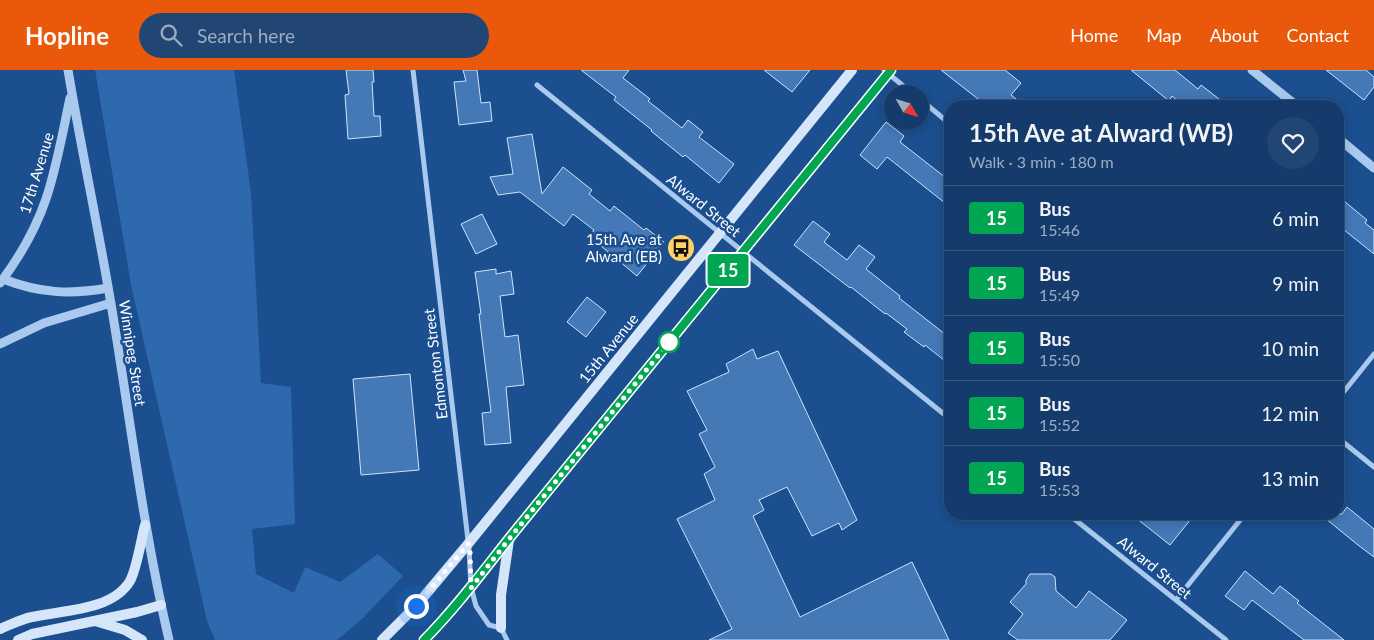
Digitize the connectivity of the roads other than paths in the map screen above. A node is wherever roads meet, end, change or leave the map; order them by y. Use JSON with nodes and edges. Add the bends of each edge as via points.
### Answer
{"nodes":[{"id":1,"x":68,"y":70,"type":"edge"},
{"id":2,"x":413,"y":70,"type":"edge"},
{"id":3,"x":852,"y":70,"type":"edge"},
{"id":4,"x":1252,"y":70,"type":"edge"},
{"id":5,"x":888,"y":71,"type":"edge"},
{"id":6,"x":537,"y":85,"type":"dead end"},
{"id":7,"x":903,"y":85,"type":"edge"},
{"id":8,"x":72,"y":93,"type":"junction"},
{"id":9,"x":1290,"y":100,"type":"edge"},
{"id":10,"x":929,"y":106,"type":"edge"},
{"id":11,"x":944,"y":119,"type":"edge"},
{"id":12,"x":1344,"y":143,"type":"edge"},
{"id":13,"x":1374,"y":168,"type":"edge"},
{"id":14,"x":720,"y":234,"type":"junction"},
{"id":15,"x":743,"y":252,"type":"junction"},
{"id":16,"x":1,"y":281,"type":"edge"},
{"id":17,"x":108,"y":288,"type":"junction"},
{"id":18,"x":111,"y":303,"type":"junction"},
{"id":19,"x":0,"y":344,"type":"edge"},
{"id":20,"x":1374,"y":354,"type":"edge"},
{"id":21,"x":1344,"y":392,"type":"edge"},
{"id":22,"x":944,"y":414,"type":"edge"},
{"id":23,"x":1344,"y":443,"type":"edge"},
{"id":24,"x":1374,"y":467,"type":"edge"},
{"id":25,"x":1076,"y":520,"type":"edge"},
{"id":26,"x":1239,"y":520,"type":"edge"},
{"id":27,"x":145,"y":525,"type":"junction"},
{"id":28,"x":509,"y":539,"type":"junction"},
{"id":29,"x":468,"y":544,"type":"junction"},
{"id":30,"x":471,"y":588,"type":"junction"},
{"id":31,"x":1176,"y":600,"type":"junction"},
{"id":32,"x":161,"y":605,"type":"junction"},
{"id":33,"x":94,"y":621,"type":"junction"},
{"id":34,"x":501,"y":628,"type":"junction"},
{"id":35,"x":0,"y":629,"type":"edge"},
{"id":36,"x":18,"y":640,"type":"edge"},
{"id":37,"x":142,"y":640,"type":"edge"},
{"id":38,"x":169,"y":640,"type":"edge"},
{"id":39,"x":382,"y":640,"type":"edge"},
{"id":40,"x":424,"y":640,"type":"edge"},
{"id":41,"x":506,"y":640,"type":"edge"},
{"id":42,"x":1226,"y":640,"type":"edge"}],
"edges":[{"from":1,"to":8,"type":"street","name":"Winnipeg Street"},
{"from":2,"to":29,"type":"street","name":"Edmonton Street"},
{"from":3,"to":14,"type":"main road","name":"15th Avenue"},
{"from":4,"to":9,"type":"street"},
{"from":5,"to":7,"type":"street"},
{"from":5,"to":15,"type":"main road"},
{"from":6,"to":14,"type":"street","name":"Alward Street"},
{"from":8,"to":16,"type":"street","name":"17th Avenue","via":[[46,199],[20,252]]},
{"from":8,"to":17,"type":"street","name":"Winnipeg Street"},
{"from":10,"to":11,"type":"street"},
{"from":12,"to":13,"type":"street"},
{"from":14,"to":15,"type":"street","name":"Alward Street"},
{"from":14,"to":29,"type":"main road","name":"15th Avenue"},
{"from":15,"to":22,"type":"street","name":"Alward Street"},
{"from":15,"to":28,"type":"main road"},
{"from":16,"to":17,"type":"street","via":[[53,292]]},
{"from":17,"to":18,"type":"street","name":"Winnipeg Street"},
{"from":18,"to":19,"type":"street","via":[[44,323]]},
{"from":18,"to":27,"type":"street","name":"Winnipeg Street"},
{"from":20,"to":21,"type":"street"},
{"from":23,"to":24,"type":"street"},
{"from":25,"to":31,"type":"street","name":"Alward Street"},
{"from":26,"to":31,"type":"street"},
{"from":27,"to":32,"type":"street","name":"Winnipeg Street"},
{"from":27,"to":35,"type":"main road","via":[[130,580],[113,598],[84,608],[30,617]]},
{"from":28,"to":30,"type":"main road"},
{"from":28,"to":34,"type":"main road","via":[[501,595]]},
{"from":29,"to":30,"type":"street","name":"Edmonton Street"},
{"from":29,"to":39,"type":"main road","name":"15th Avenue","via":[[416,606]]},
{"from":30,"to":34,"type":"street","name":"Edmonton Street","via":[[476,606],[489,625]]},
{"from":30,"to":40,"type":"main road"},
{"from":31,"to":42,"type":"street","name":"Alward Street"},
{"from":32,"to":33,"type":"main road"},
{"from":32,"to":38,"type":"street","name":"Winnipeg Street"},
{"from":33,"to":36,"type":"main road"},
{"from":33,"to":37,"type":"main road","via":[[125,630]]},
{"from":34,"to":41,"type":"street"}]}
